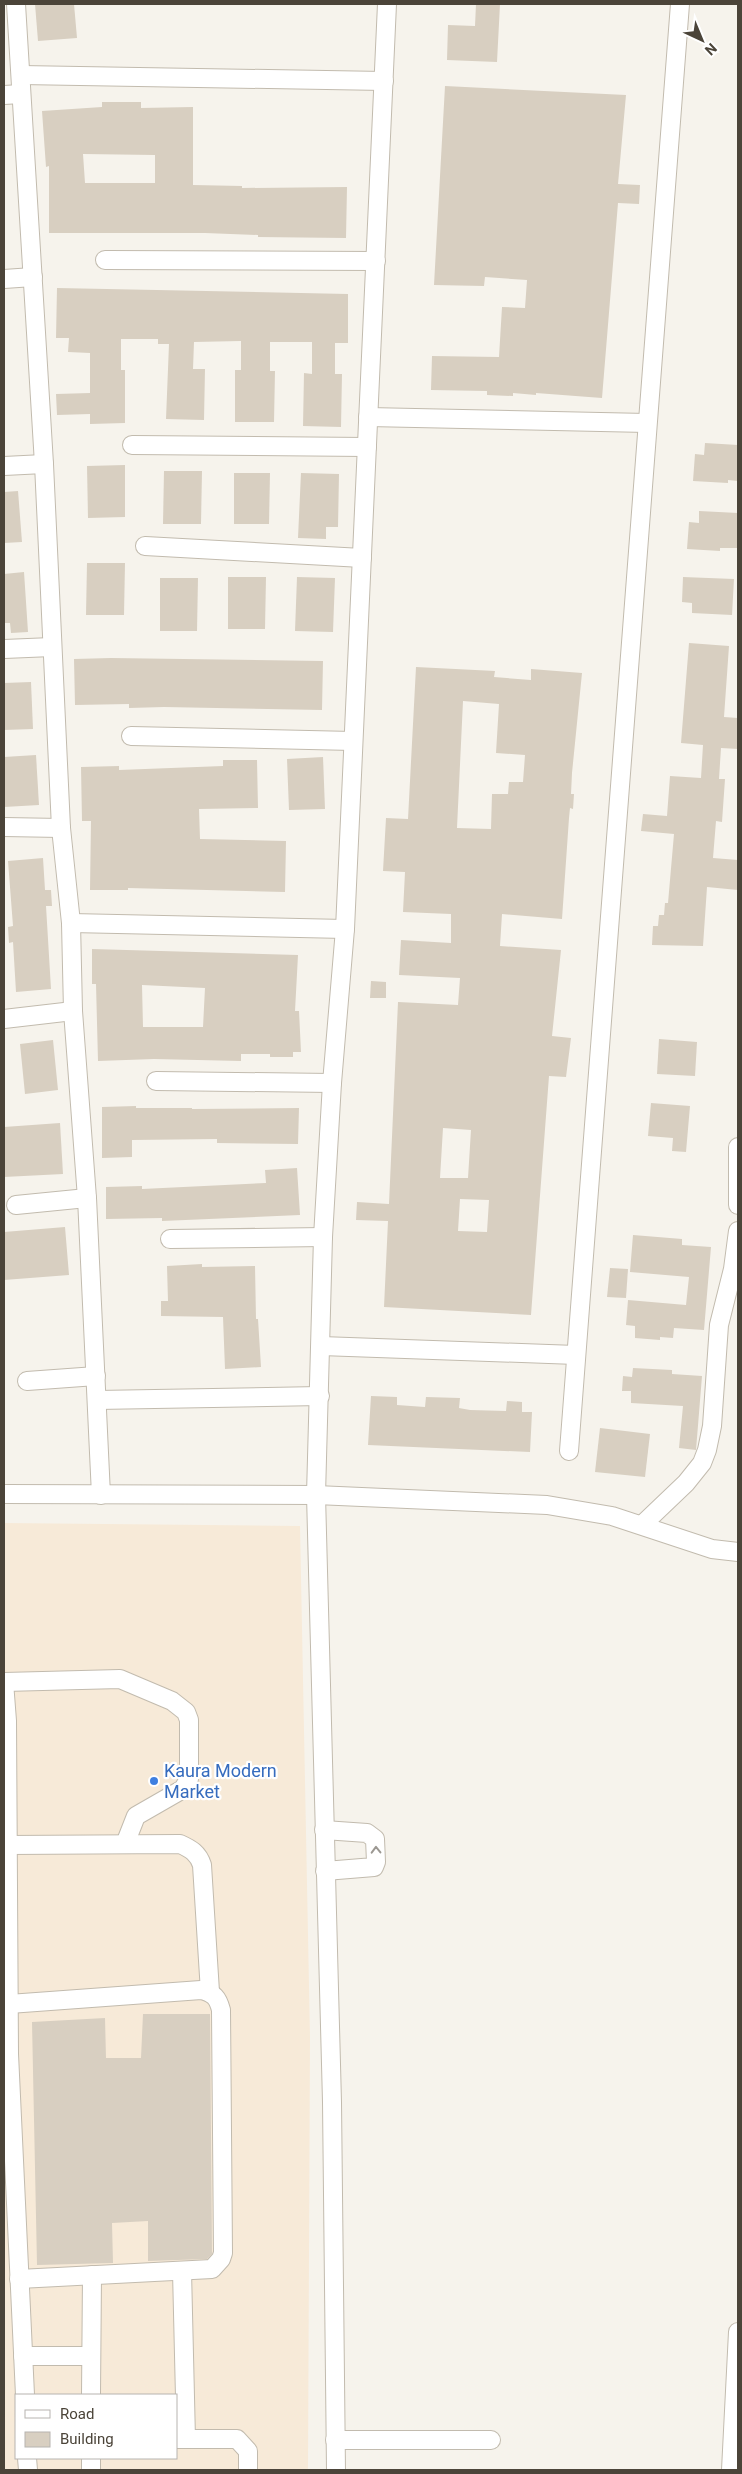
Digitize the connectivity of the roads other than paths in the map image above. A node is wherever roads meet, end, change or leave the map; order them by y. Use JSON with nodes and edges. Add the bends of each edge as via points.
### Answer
{"nodes":[{"id":1,"x":16,"y":4,"type":"edge"},
{"id":2,"x":388,"y":4,"type":"edge"},
{"id":3,"x":680,"y":4,"type":"edge"},
{"id":4,"x":21,"y":75,"type":"junction"},
{"id":5,"x":384,"y":81,"type":"junction"},
{"id":6,"x":21,"y":94,"type":"junction"},
{"id":7,"x":4,"y":95,"type":"edge"},
{"id":8,"x":105,"y":260,"type":"dead end"},
{"id":9,"x":376,"y":261,"type":"junction"},
{"id":10,"x":33,"y":277,"type":"junction"},
{"id":11,"x":4,"y":279,"type":"edge"},
{"id":12,"x":368,"y":417,"type":"junction"},
{"id":13,"x":648,"y":423,"type":"junction"},
{"id":14,"x":132,"y":445,"type":"dead end"},
{"id":15,"x":367,"y":447,"type":"junction"},
{"id":16,"x":44,"y":464,"type":"junction"},
{"id":17,"x":4,"y":466,"type":"edge"},
{"id":18,"x":145,"y":546,"type":"dead end"},
{"id":19,"x":362,"y":558,"type":"junction"},
{"id":20,"x":52,"y":648,"type":"junction"},
{"id":21,"x":4,"y":649,"type":"edge"},
{"id":22,"x":131,"y":736,"type":"dead end"},
{"id":23,"x":353,"y":741,"type":"junction"},
{"id":24,"x":4,"y":827,"type":"edge"},
{"id":25,"x":61,"y":828,"type":"junction"},
{"id":26,"x":71,"y":923,"type":"junction"},
{"id":27,"x":345,"y":930,"type":"junction"},
{"id":28,"x":73,"y":1012,"type":"junction"},
{"id":29,"x":4,"y":1019,"type":"edge"},
{"id":30,"x":156,"y":1082,"type":"dead end"},
{"id":31,"x":332,"y":1083,"type":"junction"},
{"id":32,"x":738,"y":1147,"type":"edge"},
{"id":33,"x":86,"y":1198,"type":"junction"},
{"id":34,"x":16,"y":1205,"type":"dead end"},
{"id":35,"x":738,"y":1205,"type":"edge"},
{"id":36,"x":738,"y":1232,"type":"edge"},
{"id":37,"x":323,"y":1236,"type":"junction"},
{"id":38,"x":170,"y":1239,"type":"dead end"},
{"id":39,"x":321,"y":1346,"type":"junction"},
{"id":40,"x":576,"y":1355,"type":"junction"},
{"id":41,"x":96,"y":1376,"type":"junction"},
{"id":42,"x":26,"y":1381,"type":"dead end"},
{"id":43,"x":320,"y":1396,"type":"junction"},
{"id":44,"x":97,"y":1400,"type":"junction"},
{"id":45,"x":569,"y":1452,"type":"dead end"},
{"id":46,"x":4,"y":1494,"type":"edge"},
{"id":47,"x":101,"y":1494,"type":"junction"},
{"id":48,"x":316,"y":1495,"type":"junction"},
{"id":49,"x":642,"y":1526,"type":"junction"},
{"id":50,"x":738,"y":1552,"type":"edge"},
{"id":51,"x":4,"y":1682,"type":"edge"},
{"id":52,"x":324,"y":1830,"type":"junction"},
{"id":53,"x":125,"y":1844,"type":"junction"},
{"id":54,"x":8,"y":1845,"type":"junction"},
{"id":55,"x":325,"y":1871,"type":"junction"},
{"id":56,"x":210,"y":1992,"type":"junction"},
{"id":57,"x":9,"y":2004,"type":"junction"},
{"id":58,"x":182,"y":2270,"type":"junction"},
{"id":59,"x":92,"y":2275,"type":"junction"},
{"id":60,"x":19,"y":2279,"type":"junction"},
{"id":61,"x":738,"y":2332,"type":"edge"},
{"id":62,"x":23,"y":2356,"type":"junction"},
{"id":63,"x":91,"y":2356,"type":"junction"},
{"id":64,"x":25,"y":2394,"type":"edge"},
{"id":65,"x":91,"y":2394,"type":"edge"},
{"id":66,"x":181,"y":2439,"type":"edge"},
{"id":67,"x":335,"y":2440,"type":"junction"},
{"id":68,"x":491,"y":2440,"type":"dead end"},
{"id":69,"x":248,"y":2470,"type":"edge"},
{"id":70,"x":336,"y":2470,"type":"edge"},
{"id":71,"x":732,"y":2470,"type":"edge"}],
"edges":[{"from":1,"to":4,"type":"street"},
{"from":2,"to":5,"type":"street"},
{"from":3,"to":13,"type":"street"},
{"from":4,"to":5,"type":"street"},
{"from":4,"to":6,"type":"street"},
{"from":5,"to":9,"type":"street"},
{"from":6,"to":7,"type":"street"},
{"from":6,"to":10,"type":"street"},
{"from":8,"to":9,"type":"street"},
{"from":9,"to":12,"type":"street"},
{"from":10,"to":11,"type":"street"},
{"from":10,"to":16,"type":"street"},
{"from":12,"to":13,"type":"street"},
{"from":12,"to":15,"type":"street"},
{"from":13,"to":40,"type":"street"},
{"from":14,"to":15,"type":"street"},
{"from":15,"to":19,"type":"street"},
{"from":16,"to":17,"type":"street"},
{"from":16,"to":20,"type":"street"},
{"from":18,"to":19,"type":"street"},
{"from":19,"to":23,"type":"street"},
{"from":20,"to":21,"type":"street"},
{"from":20,"to":25,"type":"street"},
{"from":22,"to":23,"type":"street"},
{"from":23,"to":27,"type":"street"},
{"from":24,"to":25,"type":"street"},
{"from":25,"to":26,"type":"street"},
{"from":26,"to":27,"type":"street"},
{"from":26,"to":28,"type":"street"},
{"from":27,"to":31,"type":"street"},
{"from":28,"to":29,"type":"street"},
{"from":28,"to":33,"type":"street"},
{"from":30,"to":31,"type":"street"},
{"from":31,"to":37,"type":"street"},
{"from":32,"to":35,"type":"street"},
{"from":33,"to":34,"type":"street"},
{"from":33,"to":41,"type":"street"},
{"from":36,"to":49,"type":"street","via":[[733,1269],[719,1325],[712,1426],[707,1450],[702,1463],[686,1483]]},
{"from":37,"to":38,"type":"street"},
{"from":37,"to":39,"type":"street"},
{"from":39,"to":40,"type":"street"},
{"from":39,"to":43,"type":"street"},
{"from":40,"to":45,"type":"street"},
{"from":41,"to":42,"type":"street"},
{"from":41,"to":44,"type":"street"},
{"from":43,"to":44,"type":"street"},
{"from":43,"to":48,"type":"street"},
{"from":44,"to":47,"type":"street"},
{"from":46,"to":47,"type":"street"},
{"from":47,"to":48,"type":"street"},
{"from":48,"to":49,"type":"street","via":[[547,1505],[612,1516]]},
{"from":48,"to":52,"type":"street"},
{"from":49,"to":50,"type":"street","via":[[712,1548]]},
{"from":51,"to":53,"type":"street","via":[[120,1679],[172,1701],[186,1712],[189,1720],[187,1783],[183,1789],[136,1816]]},
{"from":51,"to":54,"type":"street"},
{"from":52,"to":55,"type":"street"},
{"from":55,"to":52,"type":"street","one_way":true,"via":[[374,1867],[376,1839],[367,1833]]},
{"from":53,"to":54,"type":"street"},
{"from":53,"to":56,"type":"street","via":[[180,1844],[199,1856]]},
{"from":54,"to":57,"type":"street"},
{"from":55,"to":67,"type":"street","via":[[332,2102]]},
{"from":56,"to":57,"type":"street","via":[[201,1990]]},
{"from":56,"to":58,"type":"street","via":[[218,1999],[221,2010],[223,2253],[212,2269]]},
{"from":57,"to":60,"type":"street"},
{"from":58,"to":59,"type":"street"},
{"from":58,"to":66,"type":"street"},
{"from":59,"to":60,"type":"street"},
{"from":59,"to":63,"type":"street"},
{"from":60,"to":62,"type":"street"},
{"from":61,"to":71,"type":"street"},
{"from":62,"to":63,"type":"street"},
{"from":62,"to":64,"type":"street"},
{"from":63,"to":65,"type":"street"},
{"from":66,"to":69,"type":"street","via":[[237,2439],[248,2451]]},
{"from":67,"to":68,"type":"street"},
{"from":67,"to":70,"type":"street"}]}
